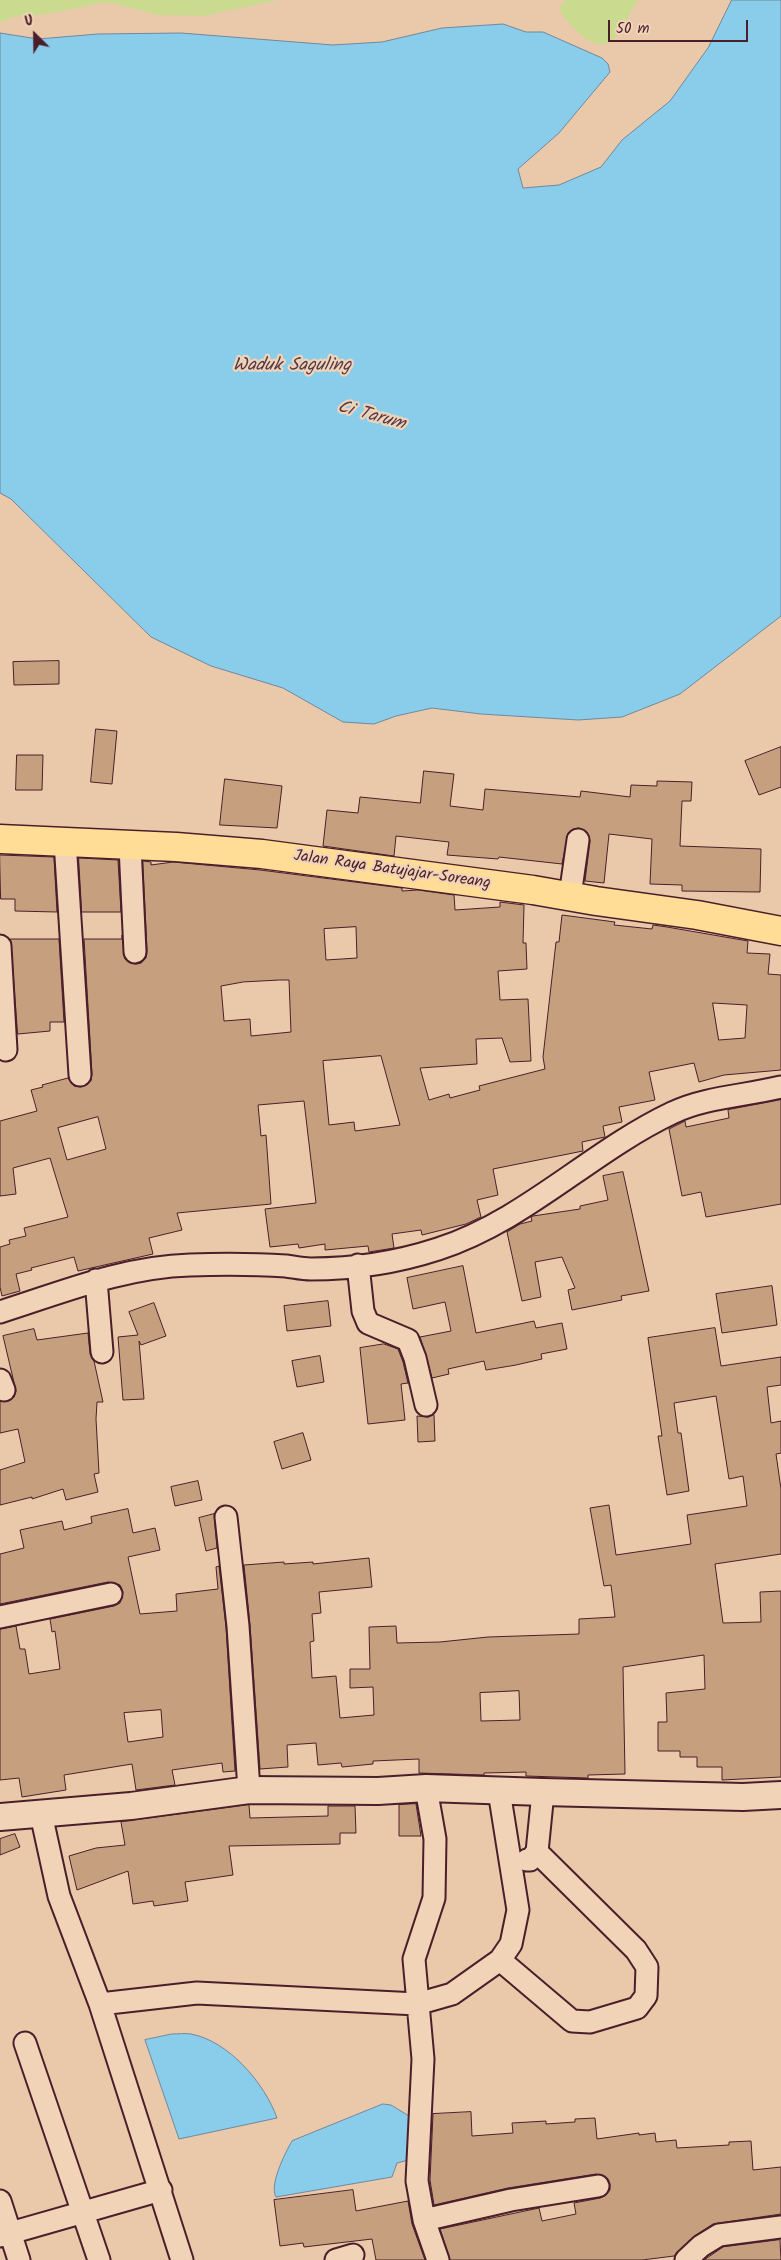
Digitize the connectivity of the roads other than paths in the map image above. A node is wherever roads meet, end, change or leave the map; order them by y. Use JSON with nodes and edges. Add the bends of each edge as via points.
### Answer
{"nodes":[{"id":1,"x":0,"y":839,"type":"edge"},
{"id":2,"x":578,"y":840,"type":"dead end"},
{"id":3,"x":65,"y":841,"type":"junction"},
{"id":4,"x":130,"y":846,"type":"junction"},
{"id":5,"x":570,"y":896,"type":"junction"},
{"id":6,"x":781,"y":926,"type":"edge"},
{"id":7,"x":781,"y":931,"type":"edge"},
{"id":8,"x":0,"y":946,"type":"edge"},
{"id":9,"x":134,"y":952,"type":"dead end"},
{"id":10,"x":6,"y":1050,"type":"dead end"},
{"id":11,"x":80,"y":1075,"type":"dead end"},
{"id":12,"x":781,"y":1087,"type":"edge"},
{"id":13,"x":358,"y":1274,"type":"junction"},
{"id":14,"x":96,"y":1280,"type":"junction"},
{"id":15,"x":0,"y":1312,"type":"edge"},
{"id":16,"x":102,"y":1352,"type":"dead end"},
{"id":17,"x":426,"y":1405,"type":"dead end"},
{"id":18,"x":226,"y":1517,"type":"dead end"},
{"id":19,"x":111,"y":1594,"type":"dead end"},
{"id":20,"x":0,"y":1618,"type":"edge"},
{"id":21,"x":426,"y":1788,"type":"junction"},
{"id":22,"x":248,"y":1790,"type":"junction"},
{"id":23,"x":499,"y":1791,"type":"junction"},
{"id":24,"x":543,"y":1792,"type":"junction"},
{"id":25,"x":781,"y":1795,"type":"edge"},
{"id":26,"x":42,"y":1814,"type":"junction"},
{"id":27,"x":0,"y":1817,"type":"edge"},
{"id":28,"x":536,"y":1852,"type":"junction"},
{"id":29,"x":509,"y":1861,"type":"junction"},
{"id":30,"x":500,"y":1960,"type":"junction"},
{"id":31,"x":100,"y":2004,"type":"junction"},
{"id":32,"x":417,"y":2004,"type":"junction"},
{"id":33,"x":25,"y":2043,"type":"dead end"},
{"id":34,"x":598,"y":2186,"type":"dead end"},
{"id":35,"x":160,"y":2190,"type":"junction"},
{"id":36,"x":0,"y":2201,"type":"edge"},
{"id":37,"x":84,"y":2212,"type":"junction"},
{"id":38,"x":424,"y":2220,"type":"junction"},
{"id":39,"x":781,"y":2227,"type":"edge"},
{"id":40,"x":5,"y":2234,"type":"edge"},
{"id":41,"x":19,"y":2260,"type":"edge"},
{"id":42,"x":99,"y":2260,"type":"edge"},
{"id":43,"x":182,"y":2260,"type":"edge"},
{"id":44,"x":438,"y":2260,"type":"edge"},
{"id":45,"x":686,"y":2260,"type":"edge"}],
"edges":[{"from":1,"to":3,"type":"highway","name":"Jalan Raya Batujajar-Soreang"},
{"from":2,"to":5,"type":"street"},
{"from":3,"to":4,"type":"highway","name":"Jalan Raya Batujajar-Soreang"},
{"from":3,"to":11,"type":"street"},
{"from":4,"to":5,"type":"highway","name":"Jalan Raya Batujajar-Soreang","via":[[262,854]]},
{"from":4,"to":9,"type":"street"},
{"from":5,"to":7,"type":"highway","name":"Jalan Raya Batujajar-Soreang"},
{"from":6,"to":7,"type":"street"},
{"from":8,"to":10,"type":"street"},
{"from":12,"to":13,"type":"street","via":[[695,1104],[673,1112],[522,1208],[462,1240]]},
{"from":13,"to":14,"type":"street","via":[[284,1266],[189,1265]]},
{"from":13,"to":17,"type":"street","via":[[362,1311],[368,1322],[408,1340]]},
{"from":14,"to":15,"type":"street"},
{"from":14,"to":16,"type":"street"},
{"from":18,"to":22,"type":"street","via":[[238,1626]]},
{"from":19,"to":20,"type":"street"},
{"from":21,"to":22,"type":"street"},
{"from":21,"to":23,"type":"street"},
{"from":21,"to":32,"type":"street","via":[[435,1839],[434,1898],[414,1960]]},
{"from":22,"to":26,"type":"street"},
{"from":23,"to":24,"type":"street"},
{"from":23,"to":29,"type":"street"},
{"from":24,"to":25,"type":"street"},
{"from":24,"to":28,"type":"street"},
{"from":26,"to":27,"type":"street"},
{"from":26,"to":31,"type":"street","via":[[59,1896]]},
{"from":28,"to":29,"type":"street","via":[[530,1860]]},
{"from":28,"to":30,"type":"street","via":[[636,1950],[647,1967],[646,1996],[636,2008],[590,2022],[572,2021]]},
{"from":29,"to":30,"type":"street","via":[[518,1910],[511,1944]]},
{"from":30,"to":32,"type":"street","via":[[452,1994]]},
{"from":31,"to":32,"type":"street","via":[[197,1993]]},
{"from":31,"to":35,"type":"street"},
{"from":32,"to":38,"type":"street","via":[[423,2060],[417,2181]]},
{"from":33,"to":37,"type":"street"},
{"from":34,"to":38,"type":"street","via":[[511,2200]]},
{"from":35,"to":37,"type":"street"},
{"from":35,"to":43,"type":"street"},
{"from":36,"to":40,"type":"street"},
{"from":37,"to":40,"type":"street"},
{"from":37,"to":42,"type":"street"},
{"from":38,"to":44,"type":"street"},
{"from":39,"to":45,"type":"street","via":[[719,2235]]},
{"from":40,"to":41,"type":"street"}]}
